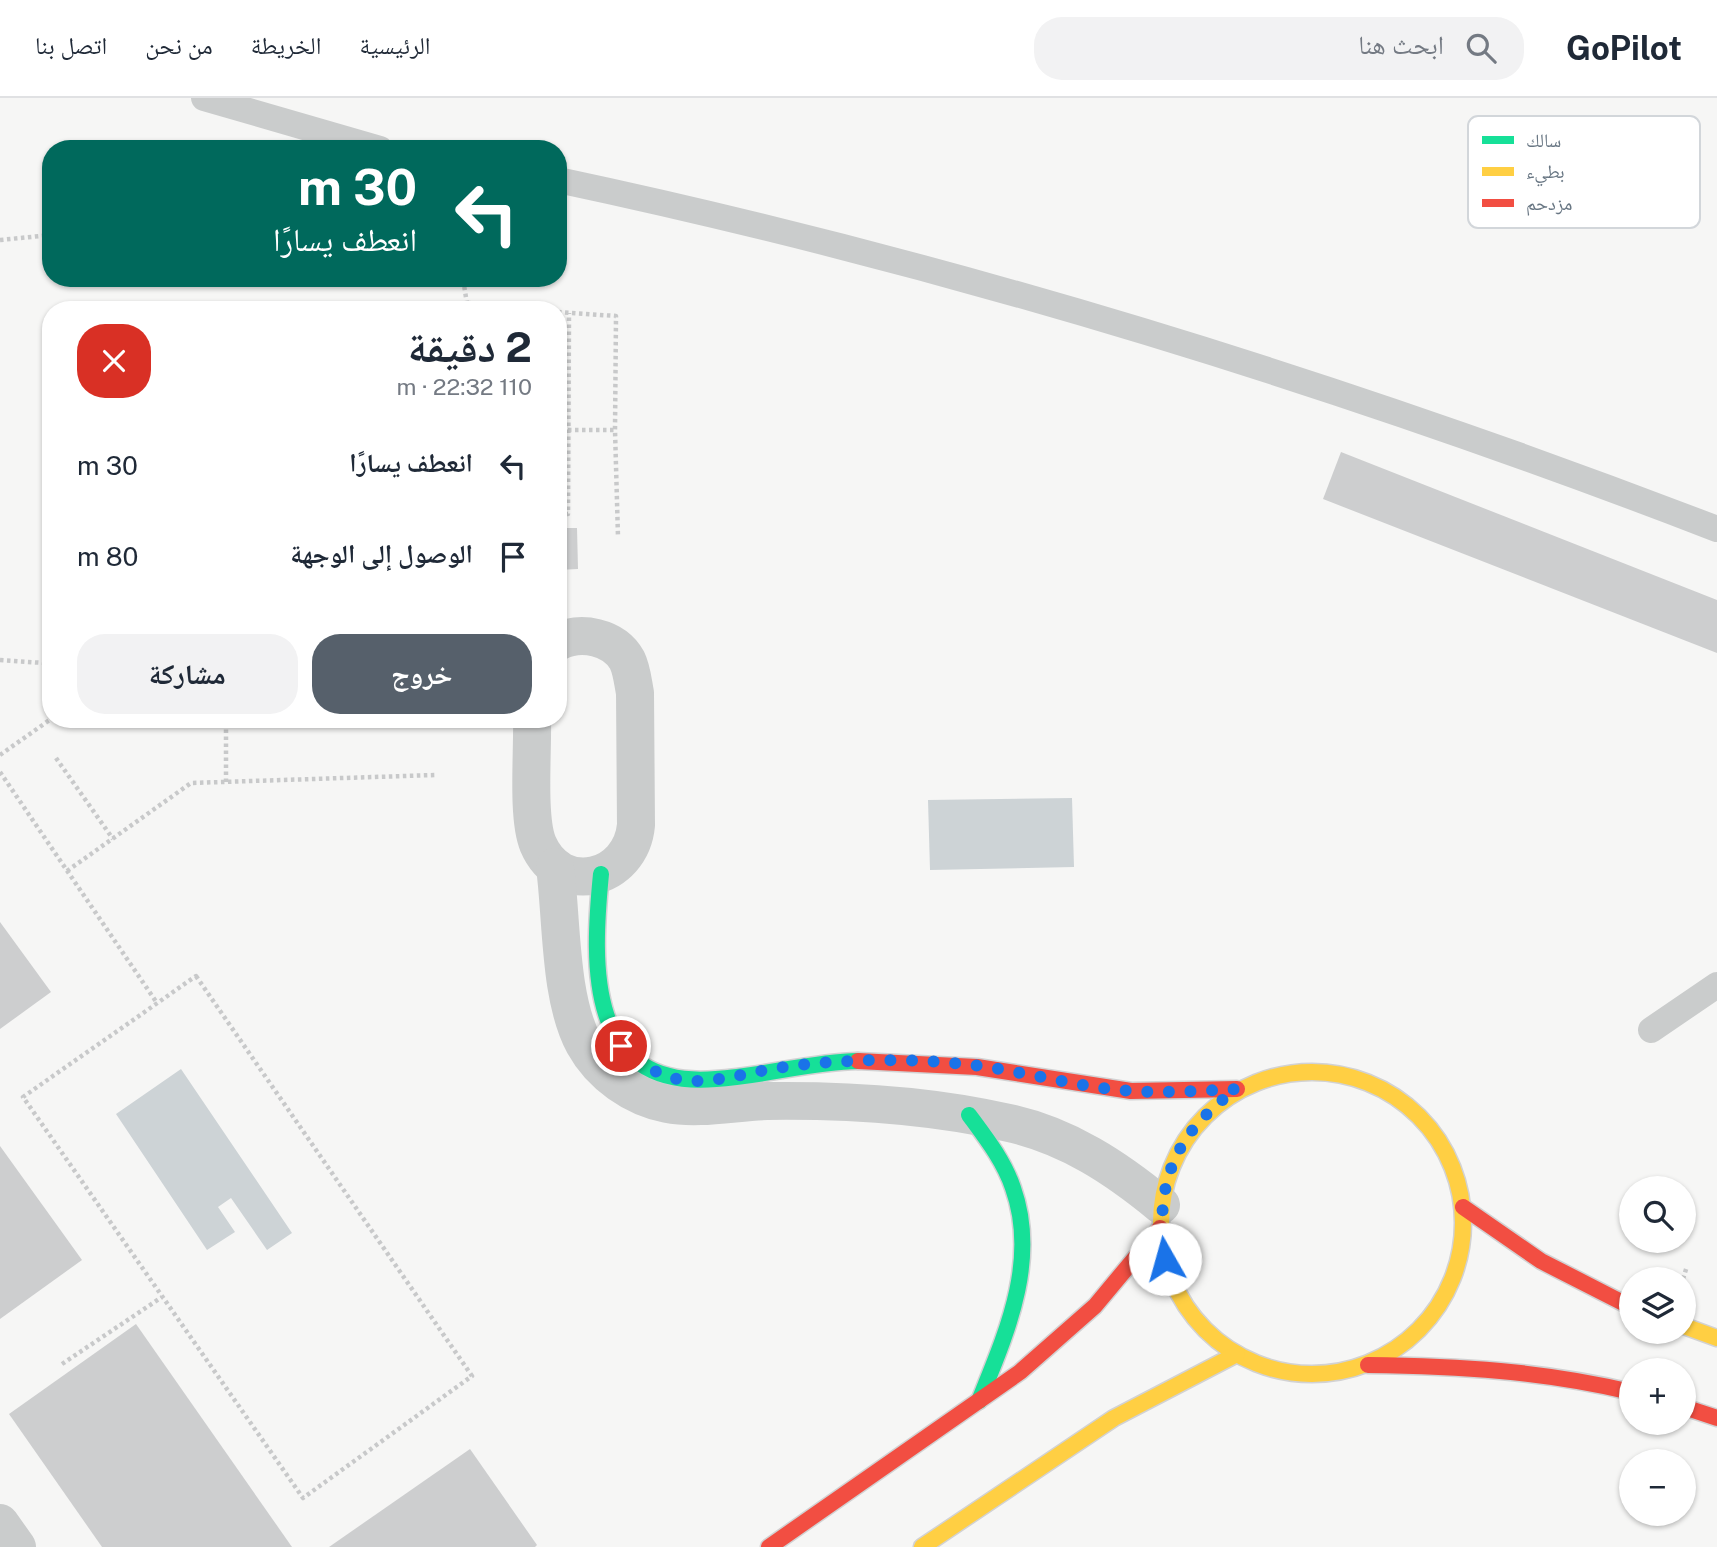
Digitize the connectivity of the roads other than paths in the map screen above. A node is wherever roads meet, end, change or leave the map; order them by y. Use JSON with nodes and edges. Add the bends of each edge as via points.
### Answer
{"nodes":[{"id":1,"x":204,"y":98,"type":"edge"},
{"id":2,"x":349,"y":140,"type":"edge"},
{"id":3,"x":567,"y":182,"type":"edge"},
{"id":4,"x":1717,"y":529,"type":"edge"},
{"id":5,"x":567,"y":639,"type":"edge"},
{"id":6,"x":532,"y":728,"type":"edge"},
{"id":7,"x":555,"y":867,"type":"junction"},
{"id":8,"x":601,"y":874,"type":"junction"},
{"id":9,"x":581,"y":961,"type":"junction"},
{"id":10,"x":1717,"y":985,"type":"edge"},
{"id":11,"x":1651,"y":1030,"type":"dead end"},
{"id":12,"x":1237,"y":1089,"type":"junction"},
{"id":13,"x":969,"y":1115,"type":"junction"},
{"id":14,"x":1464,"y":1207,"type":"junction"},
{"id":15,"x":1161,"y":1217,"type":"junction"},
{"id":16,"x":1619,"y":1301,"type":"edge"},
{"id":17,"x":1696,"y":1330,"type":"edge"},
{"id":18,"x":1717,"y":1338,"type":"edge"},
{"id":19,"x":1237,"y":1354,"type":"junction"},
{"id":20,"x":1366,"y":1365,"type":"junction"},
{"id":21,"x":1619,"y":1390,"type":"edge"},
{"id":22,"x":979,"y":1401,"type":"junction"},
{"id":23,"x":1696,"y":1411,"type":"edge"},
{"id":24,"x":1717,"y":1418,"type":"edge"},
{"id":25,"x":0,"y":1523,"type":"edge"},
{"id":26,"x":17,"y":1547,"type":"edge"},
{"id":27,"x":769,"y":1547,"type":"edge"},
{"id":28,"x":922,"y":1547,"type":"edge"}],
"edges":[{"from":1,"to":2,"type":"lane"},
{"from":3,"to":4,"type":"lane","via":[[815,241],[1197,348],[1410,417]]},
{"from":5,"to":8,"type":"street","via":[[582,635],[615,647],[627,660],[634,685],[635,840],[616,867]]},
{"from":6,"to":7,"type":"street","via":[[534,825],[544,855]]},
{"from":7,"to":8,"type":"street","via":[[586,877]]},
{"from":7,"to":9,"type":"street"},
{"from":8,"to":9,"type":"street"},
{"from":9,"to":12,"type":"street","via":[[621,1046],[657,1074],[679,1080],[701,1082],[844,1061],[904,1060],[964,1064],[1130,1091]]},
{"from":9,"to":13,"type":"street","via":[[574,1017],[584,1044],[619,1084],[642,1097],[695,1105],[840,1102]]},
{"from":10,"to":11,"type":"lane"},
{"from":12,"to":14,"type":"street","via":[[1300,1071],[1334,1072],[1366,1081],[1421,1118],[1442,1144]]},
{"from":12,"to":15,"type":"street","via":[[1207,1113],[1178,1151],[1167,1177]]},
{"from":13,"to":15,"type":"street","via":[[1052,1136],[1092,1155]]},
{"from":13,"to":22,"type":"street","via":[[990,1140],[1005,1169],[1023,1234],[1018,1299]]},
{"from":14,"to":16,"type":"street","via":[[1541,1261]]},
{"from":14,"to":20,"type":"street","via":[[1464,1240],[1442,1303],[1396,1350]]},
{"from":15,"to":19,"type":"street","via":[[1165,1259],[1175,1288],[1212,1337]]},
{"from":15,"to":22,"type":"street","via":[[1095,1306]]},
{"from":17,"to":18,"type":"street"},
{"from":19,"to":20,"type":"street","via":[[1268,1368],[1301,1374],[1334,1373]]},
{"from":19,"to":28,"type":"street","via":[[1101,1424]]},
{"from":20,"to":21,"type":"street","via":[[1524,1371]]},
{"from":22,"to":27,"type":"street"},
{"from":23,"to":24,"type":"street"},
{"from":25,"to":26,"type":"street"}]}
